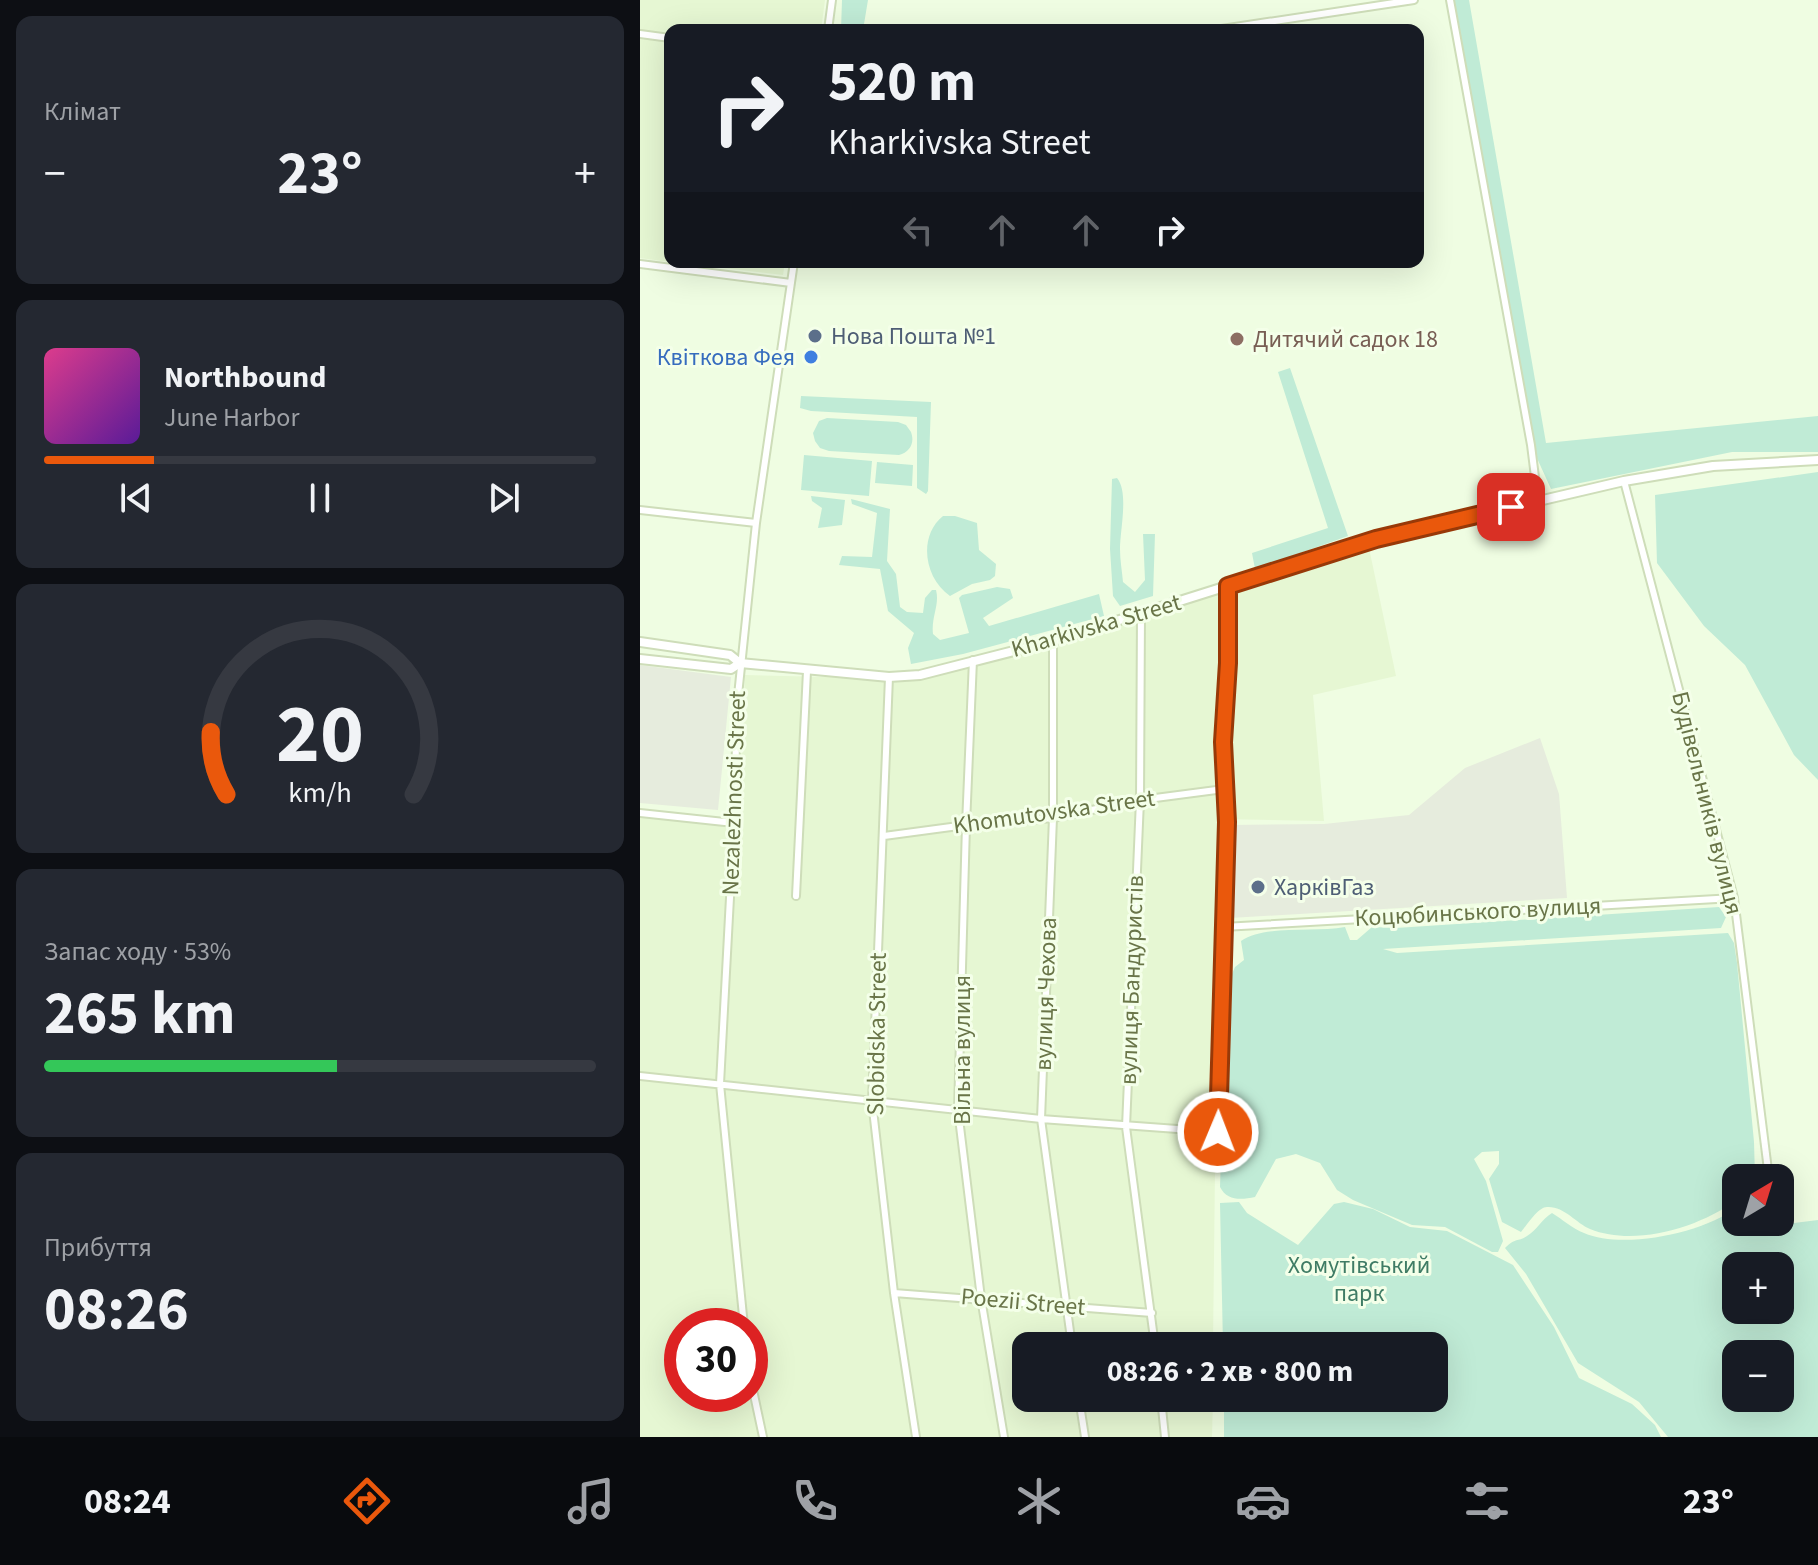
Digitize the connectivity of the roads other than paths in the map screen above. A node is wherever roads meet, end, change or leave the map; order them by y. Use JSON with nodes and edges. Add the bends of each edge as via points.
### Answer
{"nodes":[{"id":1,"x":832,"y":0,"type":"edge"},
{"id":2,"x":1414,"y":0,"type":"edge"},
{"id":3,"x":1450,"y":0,"type":"edge"},
{"id":4,"x":829,"y":24,"type":"edge"},
{"id":5,"x":1255,"y":24,"type":"edge"},
{"id":6,"x":640,"y":34,"type":"edge"},
{"id":7,"x":664,"y":37,"type":"edge"},
{"id":8,"x":640,"y":264,"type":"edge"},
{"id":9,"x":664,"y":267,"type":"edge"},
{"id":10,"x":672,"y":268,"type":"edge"},
{"id":11,"x":793,"y":268,"type":"edge"},
{"id":12,"x":791,"y":283,"type":"junction"},
{"id":13,"x":1818,"y":460,"type":"edge"},
{"id":14,"x":1624,"y":481,"type":"junction"},
{"id":15,"x":1538,"y":501,"type":"junction"},
{"id":16,"x":640,"y":510,"type":"edge"},
{"id":17,"x":756,"y":523,"type":"junction"},
{"id":18,"x":1228,"y":586,"type":"junction"},
{"id":19,"x":1141,"y":613,"type":"junction"},
{"id":20,"x":1053,"y":641,"type":"junction"},
{"id":21,"x":640,"y":642,"type":"edge"},
{"id":22,"x":640,"y":659,"type":"edge"},
{"id":23,"x":973,"y":660,"type":"junction"},
{"id":24,"x":740,"y":663,"type":"junction"},
{"id":25,"x":807,"y":671,"type":"junction"},
{"id":26,"x":889,"y":677,"type":"junction"},
{"id":27,"x":1224,"y":789,"type":"junction"},
{"id":28,"x":1140,"y":800,"type":"junction"},
{"id":29,"x":640,"y":813,"type":"edge"},
{"id":30,"x":1053,"y":818,"type":"junction"},
{"id":31,"x":734,"y":823,"type":"junction"},
{"id":32,"x":966,"y":825,"type":"junction"},
{"id":33,"x":884,"y":836,"type":"junction"},
{"id":34,"x":796,"y":896,"type":"dead end"},
{"id":35,"x":1734,"y":898,"type":"junction"},
{"id":36,"x":1223,"y":927,"type":"junction"},
{"id":37,"x":640,"y":1076,"type":"edge"},
{"id":38,"x":720,"y":1084,"type":"junction"},
{"id":39,"x":872,"y":1101,"type":"junction"},
{"id":40,"x":958,"y":1110,"type":"junction"},
{"id":41,"x":1041,"y":1119,"type":"junction"},
{"id":42,"x":1126,"y":1127,"type":"junction"},
{"id":43,"x":1767,"y":1164,"type":"edge"},
{"id":44,"x":894,"y":1293,"type":"junction"},
{"id":45,"x":981,"y":1298,"type":"junction"},
{"id":46,"x":1066,"y":1305,"type":"junction"},
{"id":47,"x":742,"y":1308,"type":"edge"},
{"id":48,"x":1152,"y":1313,"type":"junction"},
{"id":49,"x":1070,"y":1332,"type":"edge"},
{"id":50,"x":1154,"y":1332,"type":"edge"},
{"id":51,"x":758,"y":1412,"type":"edge"},
{"id":52,"x":1081,"y":1412,"type":"edge"},
{"id":53,"x":1162,"y":1412,"type":"edge"},
{"id":54,"x":763,"y":1437,"type":"edge"},
{"id":55,"x":916,"y":1437,"type":"edge"},
{"id":56,"x":1004,"y":1437,"type":"edge"},
{"id":57,"x":1085,"y":1437,"type":"edge"},
{"id":58,"x":1165,"y":1437,"type":"edge"}],
"edges":[{"from":1,"to":4,"type":"street"},
{"from":2,"to":5,"type":"street"},
{"from":3,"to":15,"type":"street"},
{"from":6,"to":7,"type":"street"},
{"from":8,"to":9,"type":"street"},
{"from":10,"to":12,"type":"street"},
{"from":11,"to":12,"type":"street","name":"Nezalezhnosti Street"},
{"from":12,"to":17,"type":"street","name":"Nezalezhnosti Street"},
{"from":13,"to":14,"type":"street","name":"Kharkivska Street","via":[[1713,466]]},
{"from":14,"to":15,"type":"street","name":"Kharkivska Street"},
{"from":14,"to":35,"type":"street","name":"Будівельників вулиця"},
{"from":15,"to":18,"type":"street","name":"Kharkivska Street","via":[[1376,539]]},
{"from":16,"to":17,"type":"street"},
{"from":17,"to":24,"type":"street","name":"Nezalezhnosti Street"},
{"from":18,"to":19,"type":"street","name":"Kharkivska Street"},
{"from":18,"to":27,"type":"street"},
{"from":19,"to":20,"type":"street","name":"Kharkivska Street"},
{"from":19,"to":28,"type":"street","name":"вулиця Бандуристів"},
{"from":20,"to":23,"type":"street","name":"Kharkivska Street"},
{"from":20,"to":30,"type":"street","name":"вулиця Чехова"},
{"from":21,"to":24,"type":"street","name":"Kharkivska Street","via":[[730,655]]},
{"from":22,"to":24,"type":"street","name":"Kharkivska Street","via":[[731,669]]},
{"from":23,"to":26,"type":"street","name":"Kharkivska Street","via":[[920,675]]},
{"from":23,"to":32,"type":"street","name":"Вільна вулиця"},
{"from":24,"to":25,"type":"street","name":"Kharkivska Street"},
{"from":24,"to":31,"type":"street","name":"Nezalezhnosti Street"},
{"from":25,"to":26,"type":"street","name":"Kharkivska Street"},
{"from":25,"to":34,"type":"street"},
{"from":26,"to":33,"type":"street","name":"Slobidska Street"},
{"from":27,"to":28,"type":"street","name":"Khomutovska Street"},
{"from":27,"to":36,"type":"street"},
{"from":28,"to":30,"type":"street","name":"Khomutovska Street"},
{"from":28,"to":42,"type":"street","name":"вулиця Бандуристів"},
{"from":29,"to":31,"type":"street"},
{"from":30,"to":32,"type":"street","name":"Khomutovska Street"},
{"from":30,"to":41,"type":"street","name":"вулиця Чехова"},
{"from":31,"to":38,"type":"street","name":"Nezalezhnosti Street"},
{"from":32,"to":33,"type":"street","name":"Khomutovska Street"},
{"from":32,"to":40,"type":"street","name":"Вільна вулиця"},
{"from":33,"to":39,"type":"street","name":"Slobidska Street"},
{"from":35,"to":36,"type":"street","name":"Коцюбинського вулиця"},
{"from":35,"to":43,"type":"street","name":"Будівельників вулиця"},
{"from":36,"to":42,"type":"street","via":[[1218,1132]]},
{"from":37,"to":38,"type":"street"},
{"from":38,"to":39,"type":"street"},
{"from":38,"to":47,"type":"street","name":"Nezalezhnosti Street"},
{"from":39,"to":40,"type":"street"},
{"from":39,"to":44,"type":"street","name":"Slobidska Street"},
{"from":40,"to":41,"type":"street"},
{"from":40,"to":45,"type":"street","name":"Вільна вулиця"},
{"from":41,"to":42,"type":"street"},
{"from":41,"to":46,"type":"street","name":"вулиця Чехова"},
{"from":42,"to":48,"type":"street","name":"вулиця Бандуристів"},
{"from":44,"to":45,"type":"street","name":"Poezii Street"},
{"from":44,"to":55,"type":"street","name":"Slobidska Street"},
{"from":45,"to":46,"type":"street","name":"Poezii Street"},
{"from":45,"to":56,"type":"street","name":"Вільна вулиця"},
{"from":46,"to":48,"type":"street","name":"Poezii Street"},
{"from":46,"to":49,"type":"street","name":"вулиця Чехова"},
{"from":48,"to":50,"type":"street","name":"вулиця Бандуристів"},
{"from":51,"to":54,"type":"street"},
{"from":52,"to":57,"type":"street"},
{"from":53,"to":58,"type":"street"}]}
